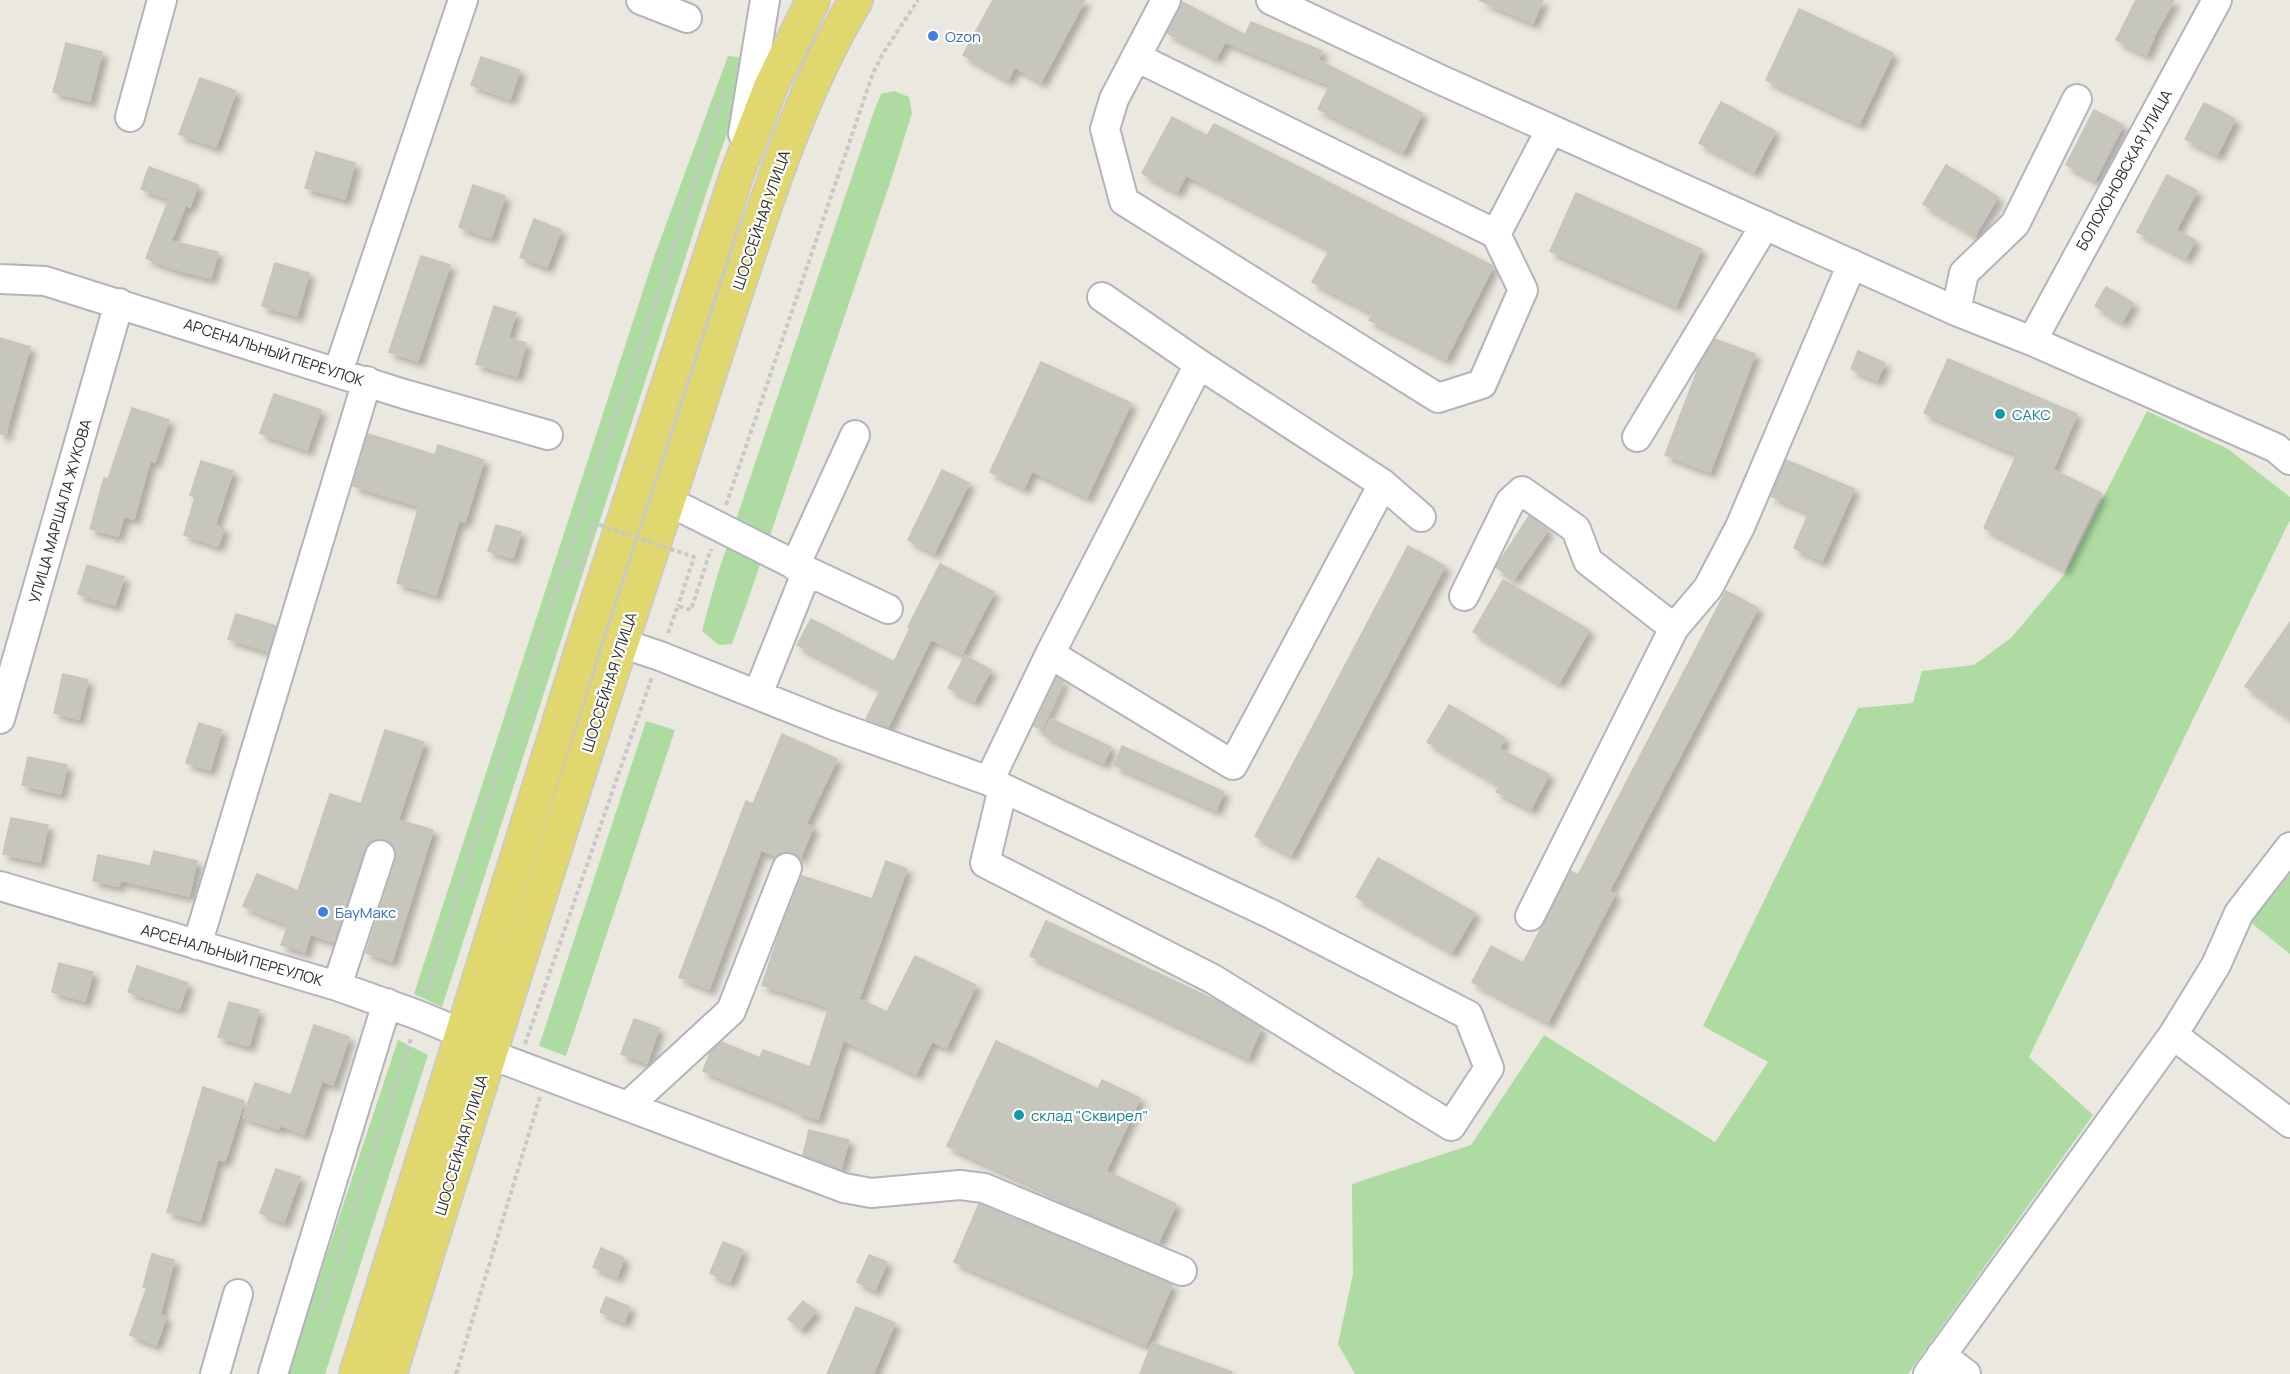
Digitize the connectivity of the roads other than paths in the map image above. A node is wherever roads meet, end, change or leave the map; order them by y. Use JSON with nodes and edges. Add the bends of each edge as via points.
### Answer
{"nodes":[{"id":1,"x":162,"y":0,"type":"edge"},
{"id":2,"x":463,"y":0,"type":"edge"},
{"id":3,"x":641,"y":0,"type":"edge"},
{"id":4,"x":765,"y":0,"type":"edge"},
{"id":5,"x":813,"y":0,"type":"edge"},
{"id":6,"x":856,"y":0,"type":"edge"},
{"id":7,"x":1166,"y":0,"type":"edge"},
{"id":8,"x":1271,"y":0,"type":"edge"},
{"id":9,"x":2217,"y":0,"type":"edge"},
{"id":10,"x":687,"y":18,"type":"dead end"},
{"id":11,"x":1136,"y":57,"type":"junction"},
{"id":12,"x":2077,"y":99,"type":"dead end"},
{"id":13,"x":130,"y":117,"type":"dead end"},
{"id":14,"x":1551,"y":129,"type":"junction"},
{"id":15,"x":737,"y":174,"type":"junction"},
{"id":16,"x":1765,"y":225,"type":"junction"},
{"id":17,"x":1496,"y":234,"type":"junction"},
{"id":18,"x":1852,"y":264,"type":"junction"},
{"id":19,"x":0,"y":279,"type":"edge"},
{"id":20,"x":1102,"y":297,"type":"dead end"},
{"id":21,"x":119,"y":303,"type":"junction"},
{"id":22,"x":1956,"y":311,"type":"junction"},
{"id":23,"x":2032,"y":341,"type":"junction"},
{"id":24,"x":1199,"y":364,"type":"junction"},
{"id":25,"x":338,"y":372,"type":"junction"},
{"id":26,"x":367,"y":381,"type":"junction"},
{"id":27,"x":548,"y":435,"type":"dead end"},
{"id":28,"x":855,"y":435,"type":"dead end"},
{"id":29,"x":1637,"y":437,"type":"dead end"},
{"id":30,"x":2290,"y":460,"type":"edge"},
{"id":31,"x":1383,"y":484,"type":"junction"},
{"id":32,"x":668,"y":501,"type":"junction"},
{"id":33,"x":1421,"y":517,"type":"dead end"},
{"id":34,"x":801,"y":569,"type":"junction"},
{"id":35,"x":1464,"y":596,"type":"dead end"},
{"id":36,"x":888,"y":609,"type":"dead end"},
{"id":37,"x":1674,"y":628,"type":"junction"},
{"id":38,"x":621,"y":644,"type":"junction"},
{"id":39,"x":1050,"y":654,"type":"junction"},
{"id":40,"x":758,"y":694,"type":"junction"},
{"id":41,"x":0,"y":719,"type":"edge"},
{"id":42,"x":996,"y":785,"type":"junction"},
{"id":43,"x":2290,"y":847,"type":"edge"},
{"id":44,"x":380,"y":855,"type":"dead end"},
{"id":45,"x":787,"y":868,"type":"dead end"},
{"id":46,"x":0,"y":886,"type":"edge"},
{"id":47,"x":1530,"y":916,"type":"dead end"},
{"id":48,"x":198,"y":945,"type":"junction"},
{"id":49,"x":337,"y":986,"type":"junction"},
{"id":50,"x":387,"y":1003,"type":"junction"},
{"id":51,"x":461,"y":1033,"type":"junction"},
{"id":52,"x":2173,"y":1035,"type":"junction"},
{"id":53,"x":489,"y":1053,"type":"junction"},
{"id":54,"x":628,"y":1105,"type":"junction"},
{"id":55,"x":2290,"y":1123,"type":"edge"},
{"id":56,"x":1182,"y":1271,"type":"dead end"},
{"id":57,"x":238,"y":1294,"type":"dead end"},
{"id":58,"x":1935,"y":1365,"type":"edge"},
{"id":59,"x":215,"y":1374,"type":"edge"},
{"id":60,"x":273,"y":1374,"type":"edge"},
{"id":61,"x":356,"y":1374,"type":"edge"},
{"id":62,"x":390,"y":1374,"type":"edge"},
{"id":63,"x":1966,"y":1374,"type":"edge"}],
"edges":[{"from":1,"to":13,"type":"street"},
{"from":2,"to":25,"type":"street"},
{"from":3,"to":10,"type":"street"},
{"from":4,"to":15,"type":"street"},
{"from":5,"to":15,"type":"main road","via":[[771,86]]},
{"from":6,"to":32,"type":"main road","name":"ШОССЕЙНАЯ УЛИЦА","via":[[826,55],[772,184]]},
{"from":7,"to":11,"type":"street"},
{"from":8,"to":14,"type":"street"},
{"from":9,"to":23,"type":"street","name":"БОЛОХОНОВСКАЯ УЛИЦА"},
{"from":11,"to":17,"type":"street"},
{"from":11,"to":17,"type":"street","via":[[1114,99],[1105,129],[1124,201],[1438,398],[1482,384],[1524,290]]},
{"from":12,"to":22,"type":"street","via":[[2015,224],[1964,273]]},
{"from":14,"to":16,"type":"street"},
{"from":14,"to":17,"type":"street"},
{"from":15,"to":51,"type":"main road"},
{"from":16,"to":18,"type":"street"},
{"from":16,"to":29,"type":"street"},
{"from":18,"to":22,"type":"street"},
{"from":18,"to":37,"type":"street","via":[[1740,526],[1708,588]]},
{"from":19,"to":21,"type":"street","name":"АРСЕНАЛЬНЫЙ ПЕРЕУЛОК","via":[[45,281]]},
{"from":20,"to":24,"type":"street"},
{"from":21,"to":25,"type":"street","name":"АРСЕНАЛЬНЫЙ ПЕРЕУЛОК"},
{"from":21,"to":41,"type":"street","name":"УЛИЦА МАРШАЛА ЖУКОВА"},
{"from":22,"to":23,"type":"street"},
{"from":23,"to":30,"type":"street","via":[[2276,448]]},
{"from":24,"to":31,"type":"street"},
{"from":24,"to":39,"type":"street"},
{"from":25,"to":26,"type":"street","name":"АРСЕНАЛЬНЫЙ ПЕРЕУЛОК"},
{"from":26,"to":27,"type":"street","name":"АРСЕНАЛЬНЫЙ ПЕРЕУЛОК"},
{"from":26,"to":48,"type":"street"},
{"from":28,"to":34,"type":"street"},
{"from":31,"to":33,"type":"street"},
{"from":31,"to":39,"type":"street","via":[[1233,765]]},
{"from":32,"to":34,"type":"street"},
{"from":32,"to":38,"type":"main road","name":"ШОССЕЙНАЯ УЛИЦА"},
{"from":34,"to":36,"type":"street"},
{"from":34,"to":40,"type":"street"},
{"from":35,"to":37,"type":"street","via":[[1510,502],[1522,491],[1576,529],[1588,561]]},
{"from":37,"to":47,"type":"street"},
{"from":38,"to":40,"type":"street"},
{"from":38,"to":53,"type":"main road","name":"ШОССЕЙНАЯ УЛИЦА"},
{"from":39,"to":42,"type":"street"},
{"from":40,"to":42,"type":"street"},
{"from":42,"to":42,"type":"street","via":[[1271,914],[1468,1015],[1489,1068],[1451,1126],[1213,980],[985,863]]},
{"from":43,"to":52,"type":"street","via":[[2239,913],[2216,965]]},
{"from":44,"to":49,"type":"street"},
{"from":45,"to":54,"type":"street","via":[[731,1011]]},
{"from":46,"to":48,"type":"street","name":"АРСЕНАЛЬНЫЙ ПЕРЕУЛОК"},
{"from":48,"to":49,"type":"street","name":"АРСЕНАЛЬНЫЙ ПЕРЕУЛОК"},
{"from":49,"to":50,"type":"street","name":"АРСЕНАЛЬНЫЙ ПЕРЕУЛОК"},
{"from":50,"to":51,"type":"street","name":"АРСЕНАЛЬНЫЙ ПЕРЕУЛОК"},
{"from":50,"to":60,"type":"street"},
{"from":51,"to":61,"type":"main road"},
{"from":52,"to":55,"type":"street"},
{"from":52,"to":58,"type":"street"},
{"from":53,"to":54,"type":"street","via":[[529,1056]]},
{"from":53,"to":62,"type":"main road","name":"ШОССЕЙНАЯ УЛИЦА"},
{"from":54,"to":56,"type":"street","via":[[844,1188],[871,1193],[960,1185],[984,1188]]},
{"from":57,"to":59,"type":"street"},
{"from":58,"to":63,"type":"street"}]}
